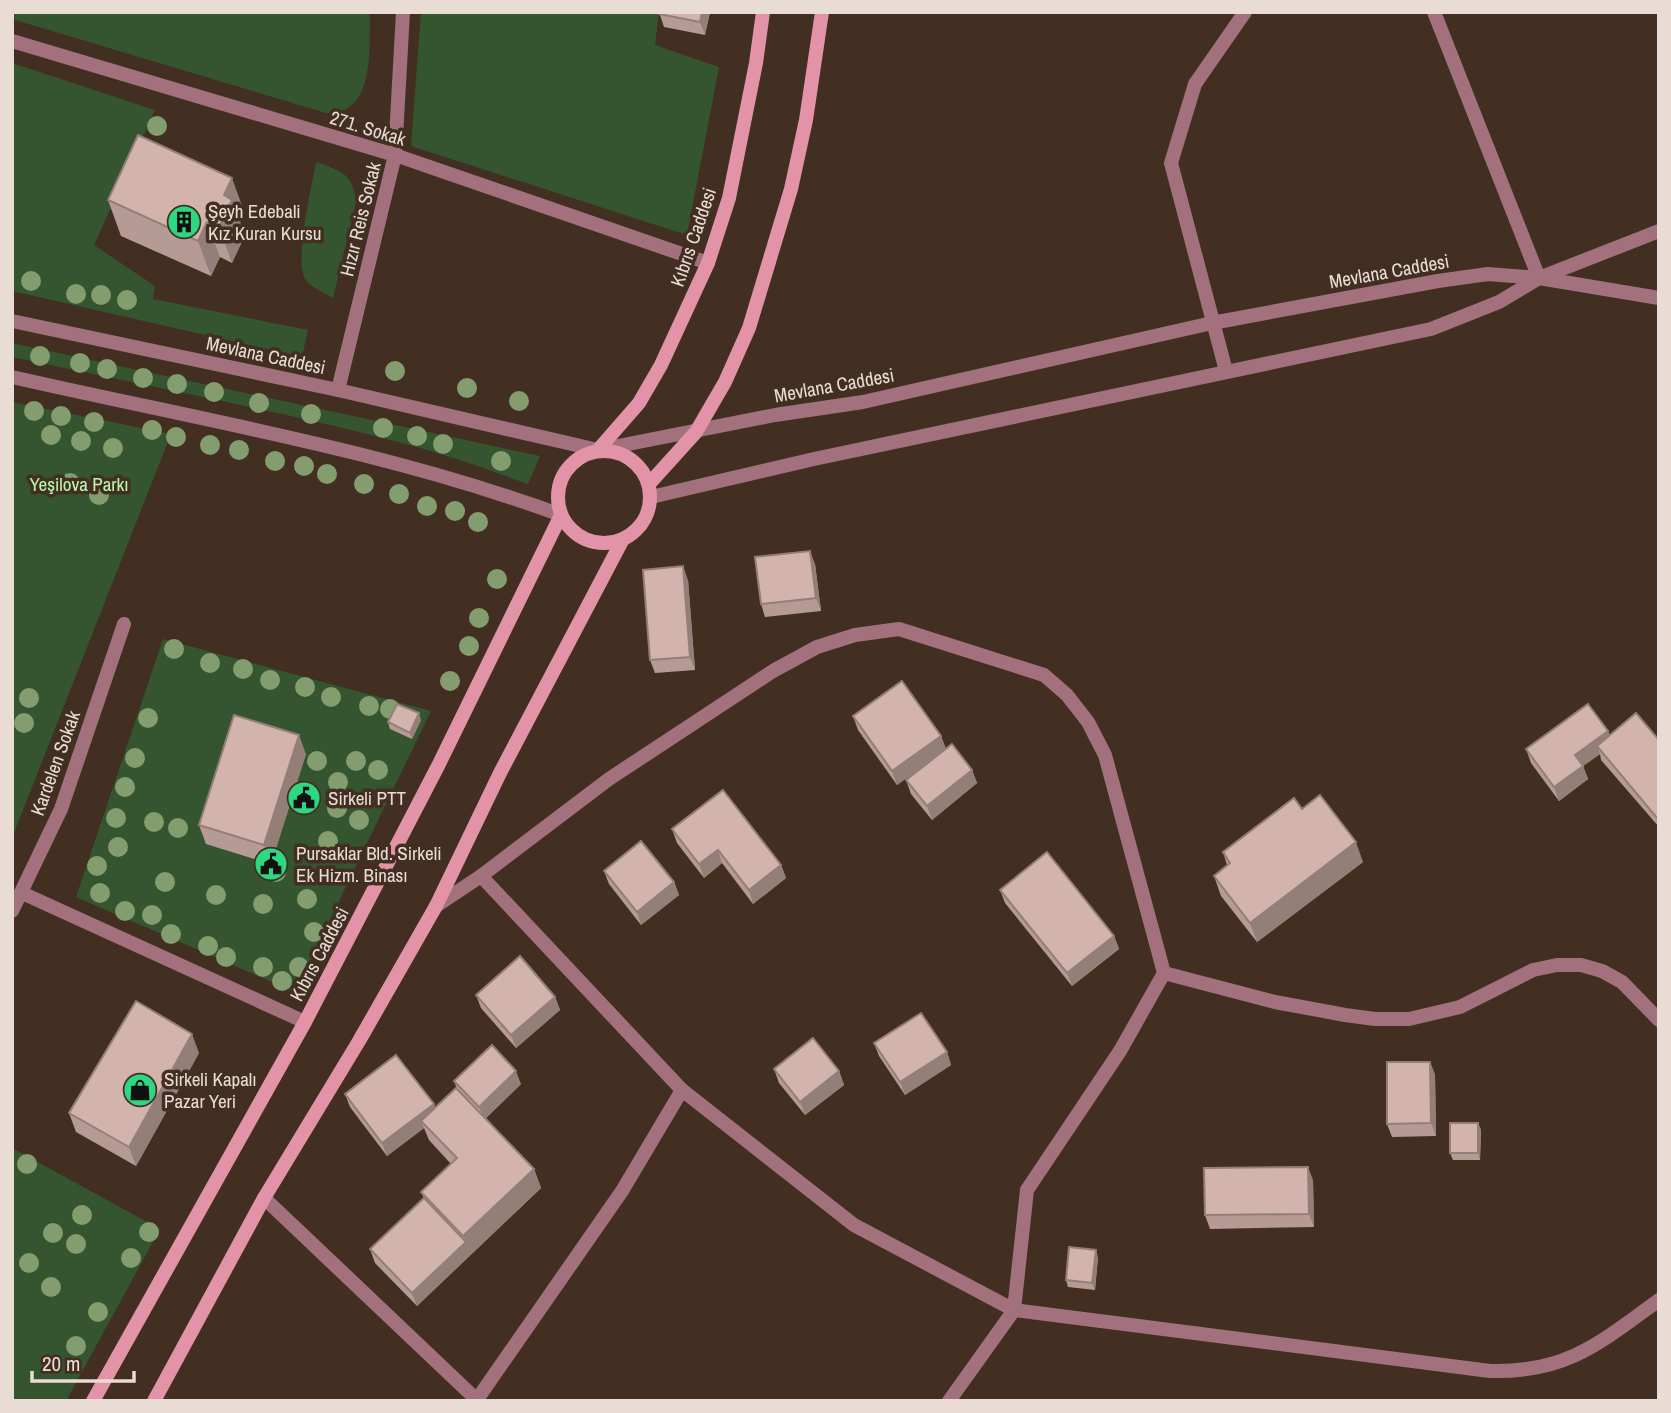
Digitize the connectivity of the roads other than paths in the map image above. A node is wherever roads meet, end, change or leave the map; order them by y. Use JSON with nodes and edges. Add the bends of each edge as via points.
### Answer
{"nodes":[{"id":1,"x":403,"y":12,"type":"edge"},
{"id":2,"x":763,"y":12,"type":"edge"},
{"id":3,"x":822,"y":12,"type":"edge"},
{"id":4,"x":1245,"y":12,"type":"edge"},
{"id":5,"x":1434,"y":12,"type":"edge"},
{"id":6,"x":12,"y":41,"type":"edge"},
{"id":7,"x":395,"y":156,"type":"junction"},
{"id":8,"x":1659,"y":230,"type":"edge"},
{"id":9,"x":708,"y":263,"type":"junction"},
{"id":10,"x":1539,"y":278,"type":"junction"},
{"id":11,"x":1659,"y":298,"type":"edge"},
{"id":12,"x":12,"y":321,"type":"edge"},
{"id":13,"x":1212,"y":323,"type":"junction"},
{"id":14,"x":1226,"y":371,"type":"junction"},
{"id":15,"x":12,"y":377,"type":"edge"},
{"id":16,"x":338,"y":390,"type":"junction"},
{"id":17,"x":696,"y":432,"type":"junction"},
{"id":18,"x":598,"y":450,"type":"junction"},
{"id":19,"x":650,"y":490,"type":"junction"},
{"id":20,"x":561,"y":515,"type":"junction"},
{"id":21,"x":623,"y":539,"type":"junction"},
{"id":22,"x":124,"y":624,"type":"dead end"},
{"id":23,"x":481,"y":876,"type":"junction"},
{"id":24,"x":22,"y":892,"type":"junction"},
{"id":25,"x":436,"y":906,"type":"junction"},
{"id":26,"x":12,"y":911,"type":"edge"},
{"id":27,"x":1164,"y":973,"type":"junction"},
{"id":28,"x":1659,"y":1020,"type":"edge"},
{"id":29,"x":305,"y":1022,"type":"junction"},
{"id":30,"x":682,"y":1090,"type":"junction"},
{"id":31,"x":264,"y":1198,"type":"junction"},
{"id":32,"x":1659,"y":1300,"type":"edge"},
{"id":33,"x":1014,"y":1310,"type":"junction"},
{"id":34,"x":477,"y":1400,"type":"edge"},
{"id":35,"x":93,"y":1401,"type":"edge"},
{"id":36,"x":154,"y":1401,"type":"edge"},
{"id":37,"x":949,"y":1401,"type":"edge"}],
"edges":[{"from":1,"to":7,"type":"street","name":"Hızır Reis Sokak"},
{"from":2,"to":9,"type":"main road","name":"Kıbrıs Caddesi","via":[[729,198]]},
{"from":3,"to":17,"type":"main road","via":[[791,189],[749,328]]},
{"from":4,"to":13,"type":"street","via":[[1195,84],[1171,163]]},
{"from":5,"to":10,"type":"street"},
{"from":6,"to":7,"type":"street","name":"271. Sokak"},
{"from":7,"to":9,"type":"street","name":"271. Sokak"},
{"from":7,"to":16,"type":"street","name":"Hızır Reis Sokak"},
{"from":8,"to":10,"type":"street","name":"Mevlana Caddesi"},
{"from":9,"to":18,"type":"main road","name":"Kıbrıs Caddesi","via":[[639,403]]},
{"from":10,"to":11,"type":"street"},
{"from":10,"to":13,"type":"street","name":"Mevlana Caddesi","via":[[1488,274]]},
{"from":10,"to":14,"type":"street","via":[[1499,302],[1431,329]]},
{"from":12,"to":16,"type":"street","name":"Mevlana Caddesi"},
{"from":13,"to":14,"type":"street"},
{"from":13,"to":17,"type":"street","name":"Mevlana Caddesi","via":[[863,402]]},
{"from":14,"to":19,"type":"street"},
{"from":15,"to":20,"type":"street","via":[[352,452],[492,489]]},
{"from":16,"to":18,"type":"street","name":"Mevlana Caddesi"},
{"from":17,"to":18,"type":"street","name":"Mevlana Caddesi"},
{"from":17,"to":19,"type":"main road"},
{"from":18,"to":19,"type":"main road","via":[[624,455],[644,472]]},
{"from":18,"to":20,"type":"main road","via":[[574,462],[565,473],[559,486]]},
{"from":19,"to":21,"type":"main road","via":[[643,522]]},
{"from":20,"to":21,"type":"main road","via":[[569,527],[594,542]]},
{"from":20,"to":29,"type":"main road","name":"Kıbrıs Caddesi","via":[[439,766]]},
{"from":21,"to":25,"type":"main road"},
{"from":22,"to":24,"type":"street","name":"Kardelen Sokak","via":[[61,809]]},
{"from":23,"to":25,"type":"street"},
{"from":23,"to":27,"type":"street","via":[[609,779],[773,671],[817,647],[855,635],[899,629],[1044,675],[1088,722],[1105,755]]},
{"from":23,"to":30,"type":"street"},
{"from":24,"to":26,"type":"street","name":"Kardelen Sokak"},
{"from":24,"to":29,"type":"street"},
{"from":25,"to":31,"type":"main road"},
{"from":27,"to":28,"type":"street","via":[[1275,1002],[1375,1019],[1409,1019],[1460,1007],[1534,970],[1581,965],[1622,982]]},
{"from":27,"to":33,"type":"street","via":[[1120,1051],[1027,1190]]},
{"from":29,"to":35,"type":"main road","name":"Kıbrıs Caddesi"},
{"from":30,"to":33,"type":"street","via":[[855,1225]]},
{"from":30,"to":34,"type":"street","via":[[622,1191]]},
{"from":31,"to":34,"type":"street"},
{"from":31,"to":36,"type":"main road"},
{"from":32,"to":33,"type":"street","via":[[1581,1354],[1553,1365],[1511,1372]]},
{"from":33,"to":37,"type":"street"}]}
